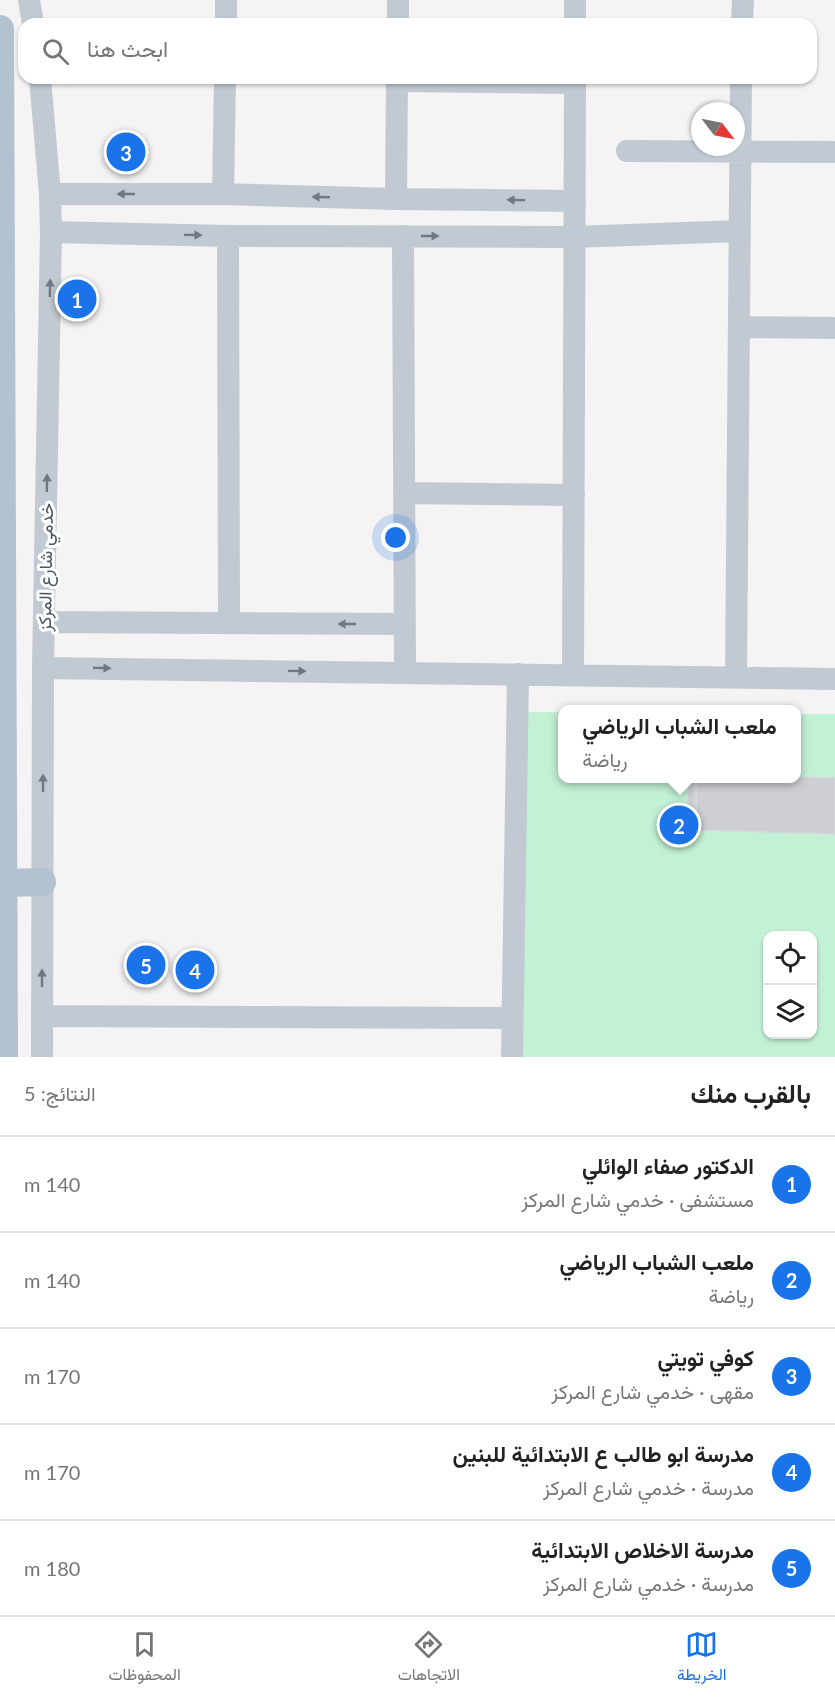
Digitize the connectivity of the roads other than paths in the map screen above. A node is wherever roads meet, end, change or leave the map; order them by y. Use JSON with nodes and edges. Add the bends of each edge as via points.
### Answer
{"nodes":[{"id":1,"x":29,"y":0,"type":"edge"},
{"id":2,"x":226,"y":0,"type":"edge"},
{"id":3,"x":398,"y":0,"type":"edge"},
{"id":4,"x":575,"y":0,"type":"edge"},
{"id":5,"x":743,"y":0,"type":"edge"},
{"id":6,"x":32,"y":18,"type":"edge"},
{"id":7,"x":226,"y":18,"type":"edge"},
{"id":8,"x":398,"y":18,"type":"edge"},
{"id":9,"x":575,"y":18,"type":"edge"},
{"id":10,"x":742,"y":18,"type":"edge"},
{"id":11,"x":0,"y":29,"type":"edge"},
{"id":12,"x":41,"y":84,"type":"edge"},
{"id":13,"x":225,"y":84,"type":"edge"},
{"id":14,"x":397,"y":84,"type":"edge"},
{"id":15,"x":575,"y":84,"type":"edge"},
{"id":16,"x":741,"y":84,"type":"edge"},
{"id":17,"x":740,"y":102,"type":"edge"},
{"id":18,"x":745,"y":150,"type":"edge"},
{"id":19,"x":691,"y":151,"type":"edge"},
{"id":20,"x":627,"y":152,"type":"dead end"},
{"id":21,"x":835,"y":152,"type":"edge"},
{"id":22,"x":739,"y":156,"type":"edge"},
{"id":23,"x":50,"y":194,"type":"junction"},
{"id":24,"x":223,"y":194,"type":"junction"},
{"id":25,"x":396,"y":199,"type":"junction"},
{"id":26,"x":575,"y":201,"type":"junction"},
{"id":27,"x":739,"y":231,"type":"junction"},
{"id":28,"x":51,"y":232,"type":"junction"},
{"id":29,"x":228,"y":236,"type":"junction"},
{"id":30,"x":403,"y":236,"type":"junction"},
{"id":31,"x":574,"y":237,"type":"junction"},
{"id":32,"x":739,"y":327,"type":"junction"},
{"id":33,"x":835,"y":328,"type":"edge"},
{"id":34,"x":404,"y":493,"type":"junction"},
{"id":35,"x":574,"y":495,"type":"junction"},
{"id":36,"x":45,"y":622,"type":"junction"},
{"id":37,"x":228,"y":623,"type":"junction"},
{"id":38,"x":405,"y":624,"type":"junction"},
{"id":39,"x":43,"y":668,"type":"junction"},
{"id":40,"x":405,"y":672,"type":"junction"},
{"id":41,"x":518,"y":674,"type":"junction"},
{"id":42,"x":573,"y":675,"type":"junction"},
{"id":43,"x":736,"y":677,"type":"junction"},
{"id":44,"x":835,"y":679,"type":"edge"},
{"id":45,"x":42,"y":882,"type":"junction"},
{"id":46,"x":3,"y":883,"type":"junction"},
{"id":47,"x":42,"y":1016,"type":"junction"},
{"id":48,"x":512,"y":1018,"type":"junction"},
{"id":49,"x":4,"y":1057,"type":"edge"},
{"id":50,"x":42,"y":1057,"type":"edge"},
{"id":51,"x":512,"y":1057,"type":"edge"}],
"edges":[{"from":1,"to":6,"type":"street"},
{"from":2,"to":7,"type":"street"},
{"from":3,"to":8,"type":"street"},
{"from":4,"to":9,"type":"street"},
{"from":5,"to":10,"type":"street"},
{"from":11,"to":46,"type":"main road"},
{"from":12,"to":23,"type":"street","name":"خدمي شارع المركز"},
{"from":13,"to":24,"type":"street"},
{"from":14,"to":25,"type":"street"},
{"from":15,"to":26,"type":"street"},
{"from":16,"to":17,"type":"street"},
{"from":18,"to":21,"type":"street"},
{"from":19,"to":20,"type":"street"},
{"from":22,"to":27,"type":"street"},
{"from":24,"to":23,"type":"street","one_way":true},
{"from":23,"to":28,"type":"street","name":"خدمي شارع المركز"},
{"from":25,"to":24,"type":"street","one_way":true},
{"from":26,"to":25,"type":"street","one_way":true},
{"from":26,"to":31,"type":"street"},
{"from":27,"to":31,"type":"street"},
{"from":27,"to":32,"type":"street"},
{"from":28,"to":29,"type":"street","one_way":true},
{"from":36,"to":28,"type":"street","name":"خدمي شارع المركز","one_way":true},
{"from":29,"to":30,"type":"street"},
{"from":29,"to":37,"type":"street"},
{"from":30,"to":31,"type":"street","one_way":true},
{"from":30,"to":34,"type":"street"},
{"from":31,"to":35,"type":"street"},
{"from":32,"to":33,"type":"street"},
{"from":32,"to":43,"type":"street"},
{"from":34,"to":35,"type":"street"},
{"from":34,"to":38,"type":"street"},
{"from":35,"to":42,"type":"street"},
{"from":36,"to":37,"type":"street"},
{"from":36,"to":39,"type":"street","name":"خدمي شارع المركز"},
{"from":38,"to":37,"type":"street","one_way":true},
{"from":38,"to":40,"type":"street"},
{"from":39,"to":40,"type":"street","one_way":true},
{"from":45,"to":39,"type":"street","name":"خدمي شارع المركز","one_way":true},
{"from":40,"to":41,"type":"street"},
{"from":41,"to":42,"type":"street"},
{"from":41,"to":48,"type":"street"},
{"from":42,"to":43,"type":"street"},
{"from":43,"to":44,"type":"street"},
{"from":45,"to":46,"type":"main road"},
{"from":47,"to":45,"type":"street","name":"خدمي شارع المركز","one_way":true},
{"from":46,"to":49,"type":"main road"},
{"from":47,"to":48,"type":"street"},
{"from":47,"to":50,"type":"street","name":"خدمي شارع المركز"},
{"from":48,"to":51,"type":"street"}]}
